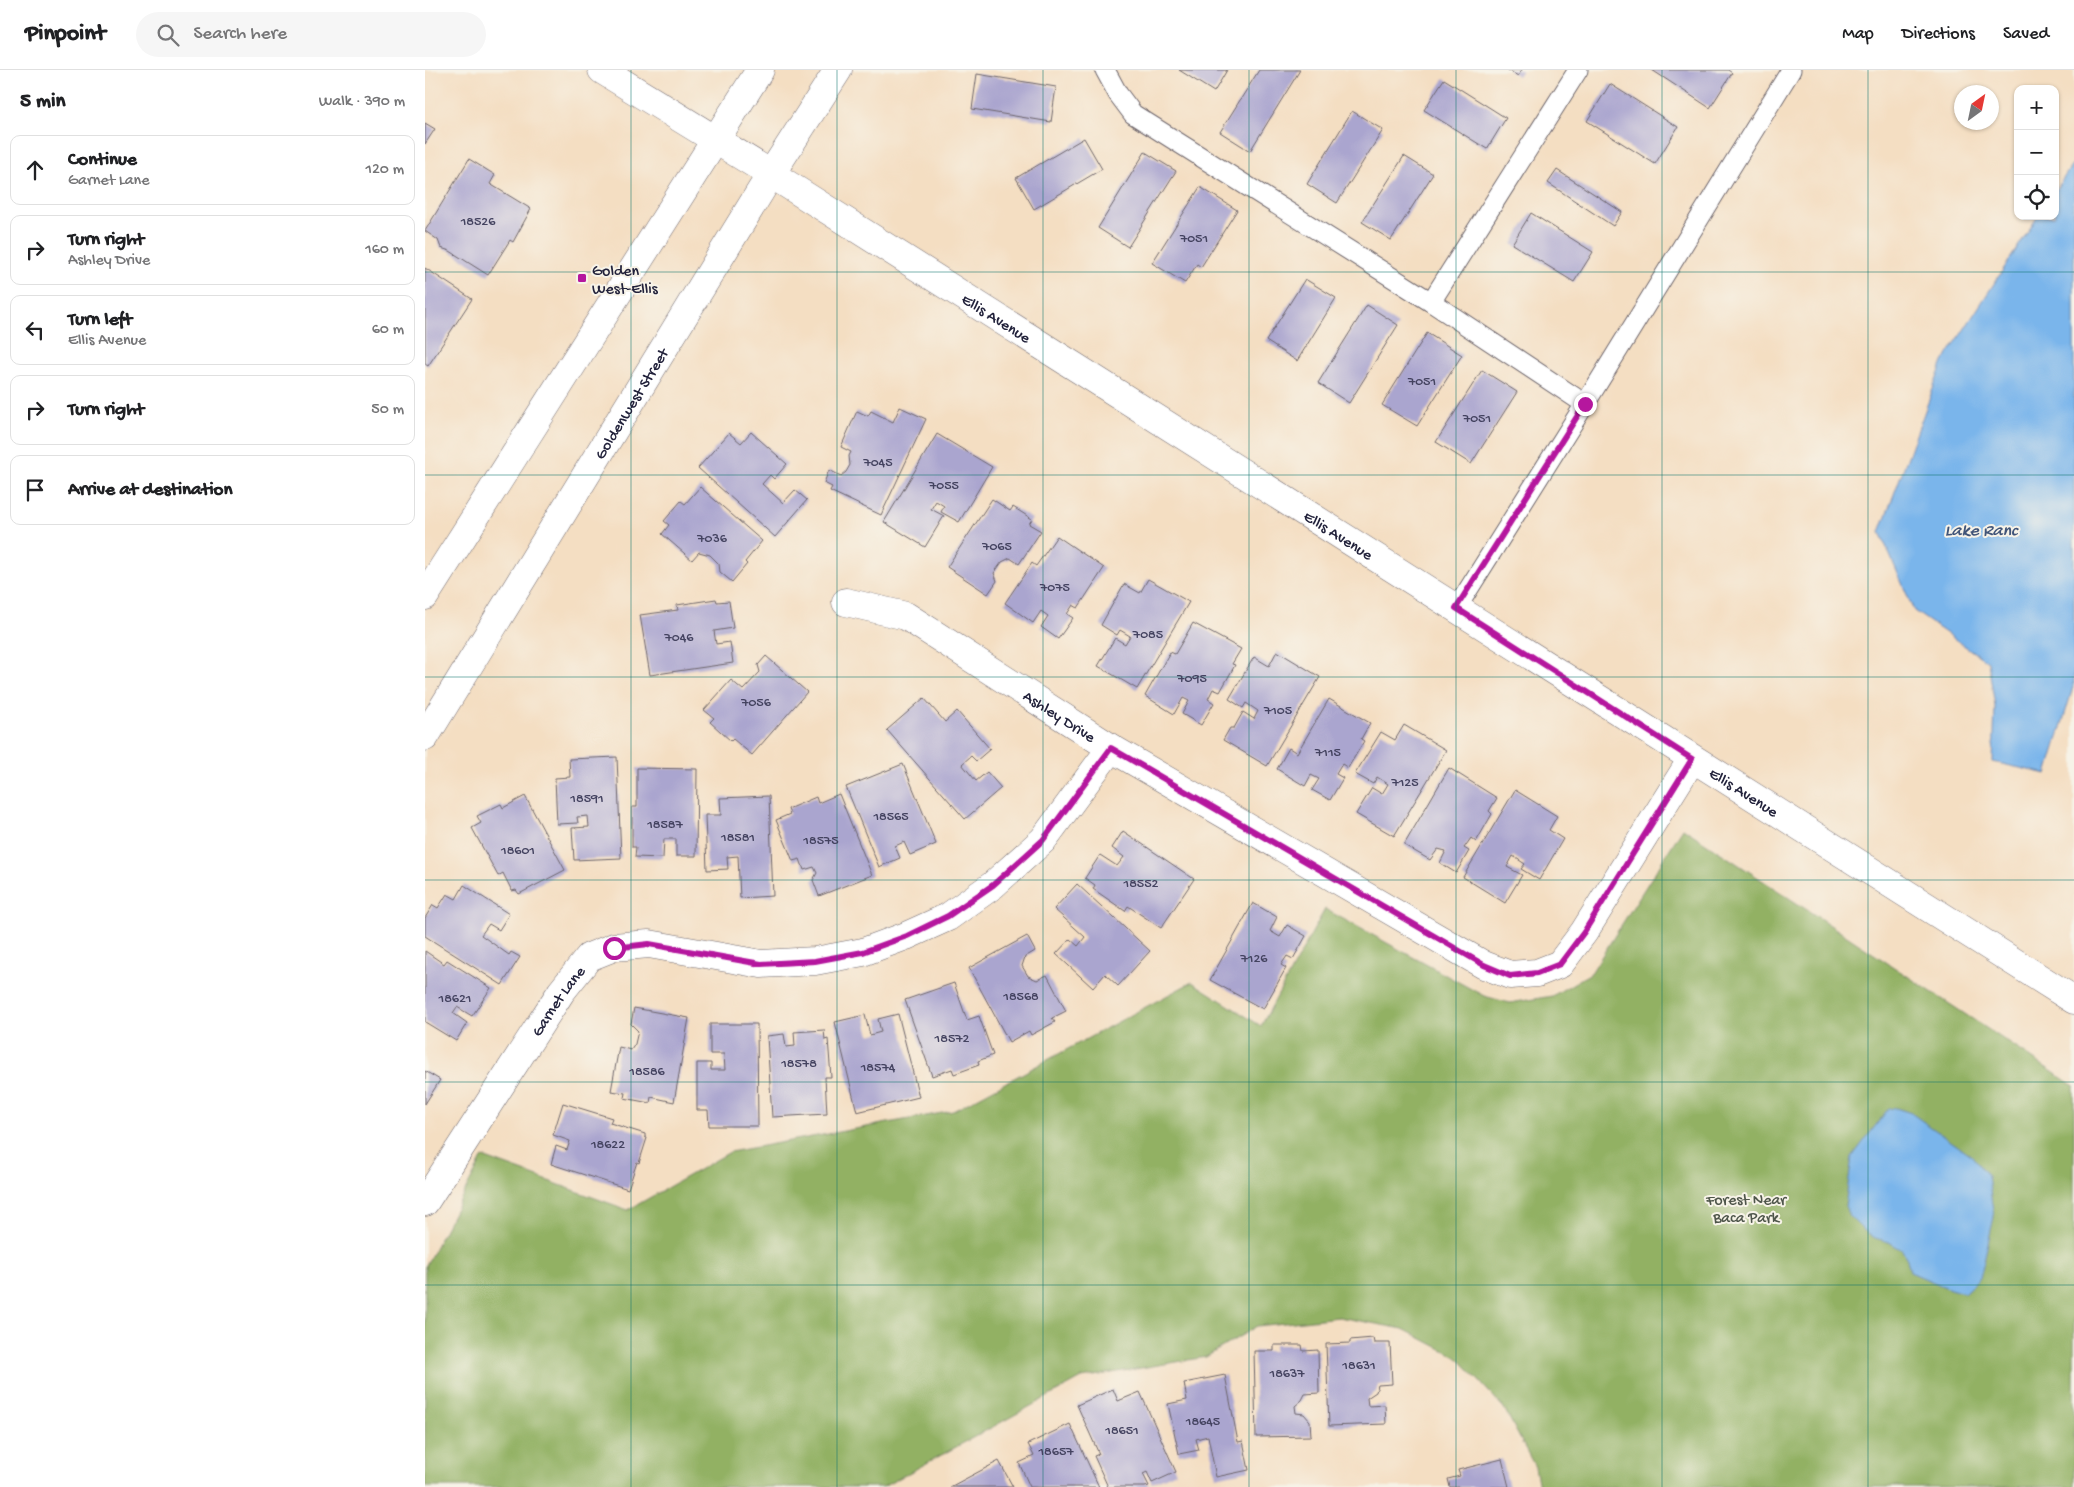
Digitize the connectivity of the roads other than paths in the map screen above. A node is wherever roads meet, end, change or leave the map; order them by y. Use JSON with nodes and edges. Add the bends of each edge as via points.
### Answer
{"nodes":[{"id":1,"x":602,"y":70,"type":"edge"},
{"id":2,"x":760,"y":70,"type":"edge"},
{"id":3,"x":839,"y":70,"type":"edge"},
{"id":4,"x":1105,"y":70,"type":"edge"},
{"id":5,"x":1578,"y":70,"type":"edge"},
{"id":6,"x":1791,"y":70,"type":"edge"},
{"id":7,"x":715,"y":139,"type":"junction"},
{"id":8,"x":771,"y":174,"type":"junction"},
{"id":9,"x":1431,"y":302,"type":"junction"},
{"id":10,"x":1585,"y":404,"type":"junction"},
{"id":11,"x":425,"y":596,"type":"edge"},
{"id":12,"x":846,"y":602,"type":"dead end"},
{"id":13,"x":1456,"y":608,"type":"junction"},
{"id":14,"x":425,"y":737,"type":"edge"},
{"id":15,"x":1111,"y":748,"type":"junction"},
{"id":16,"x":1692,"y":759,"type":"junction"},
{"id":17,"x":2074,"y":1000,"type":"edge"},
{"id":18,"x":425,"y":1202,"type":"edge"}],
"edges":[{"from":1,"to":7,"type":"street","name":"Ellis Avenue"},
{"from":2,"to":7,"type":"street"},
{"from":3,"to":8,"type":"street","name":"Goldenwest Street"},
{"from":4,"to":9,"type":"lane","via":[[1133,114]]},
{"from":5,"to":9,"type":"lane"},
{"from":6,"to":10,"type":"lane"},
{"from":7,"to":8,"type":"street","name":"Ellis Avenue"},
{"from":7,"to":11,"type":"street"},
{"from":8,"to":13,"type":"street","name":"Ellis Avenue"},
{"from":8,"to":14,"type":"street","name":"Goldenwest Street"},
{"from":9,"to":10,"type":"lane"},
{"from":10,"to":13,"type":"lane"},
{"from":12,"to":15,"type":"street","name":"Ashley Drive","via":[[906,616]]},
{"from":13,"to":16,"type":"street","name":"Ellis Avenue"},
{"from":15,"to":16,"type":"street","name":"Ashley Drive","via":[[1484,965],[1510,976],[1537,973],[1560,964],[1584,932]]},
{"from":15,"to":18,"type":"street","name":"Garnet Lane","via":[[1043,840],[993,885],[948,916],[907,936],[863,952],[815,961],[761,964],[649,944],[614,948],[589,957],[561,992]]},
{"from":16,"to":17,"type":"street","name":"Ellis Avenue"}]}
